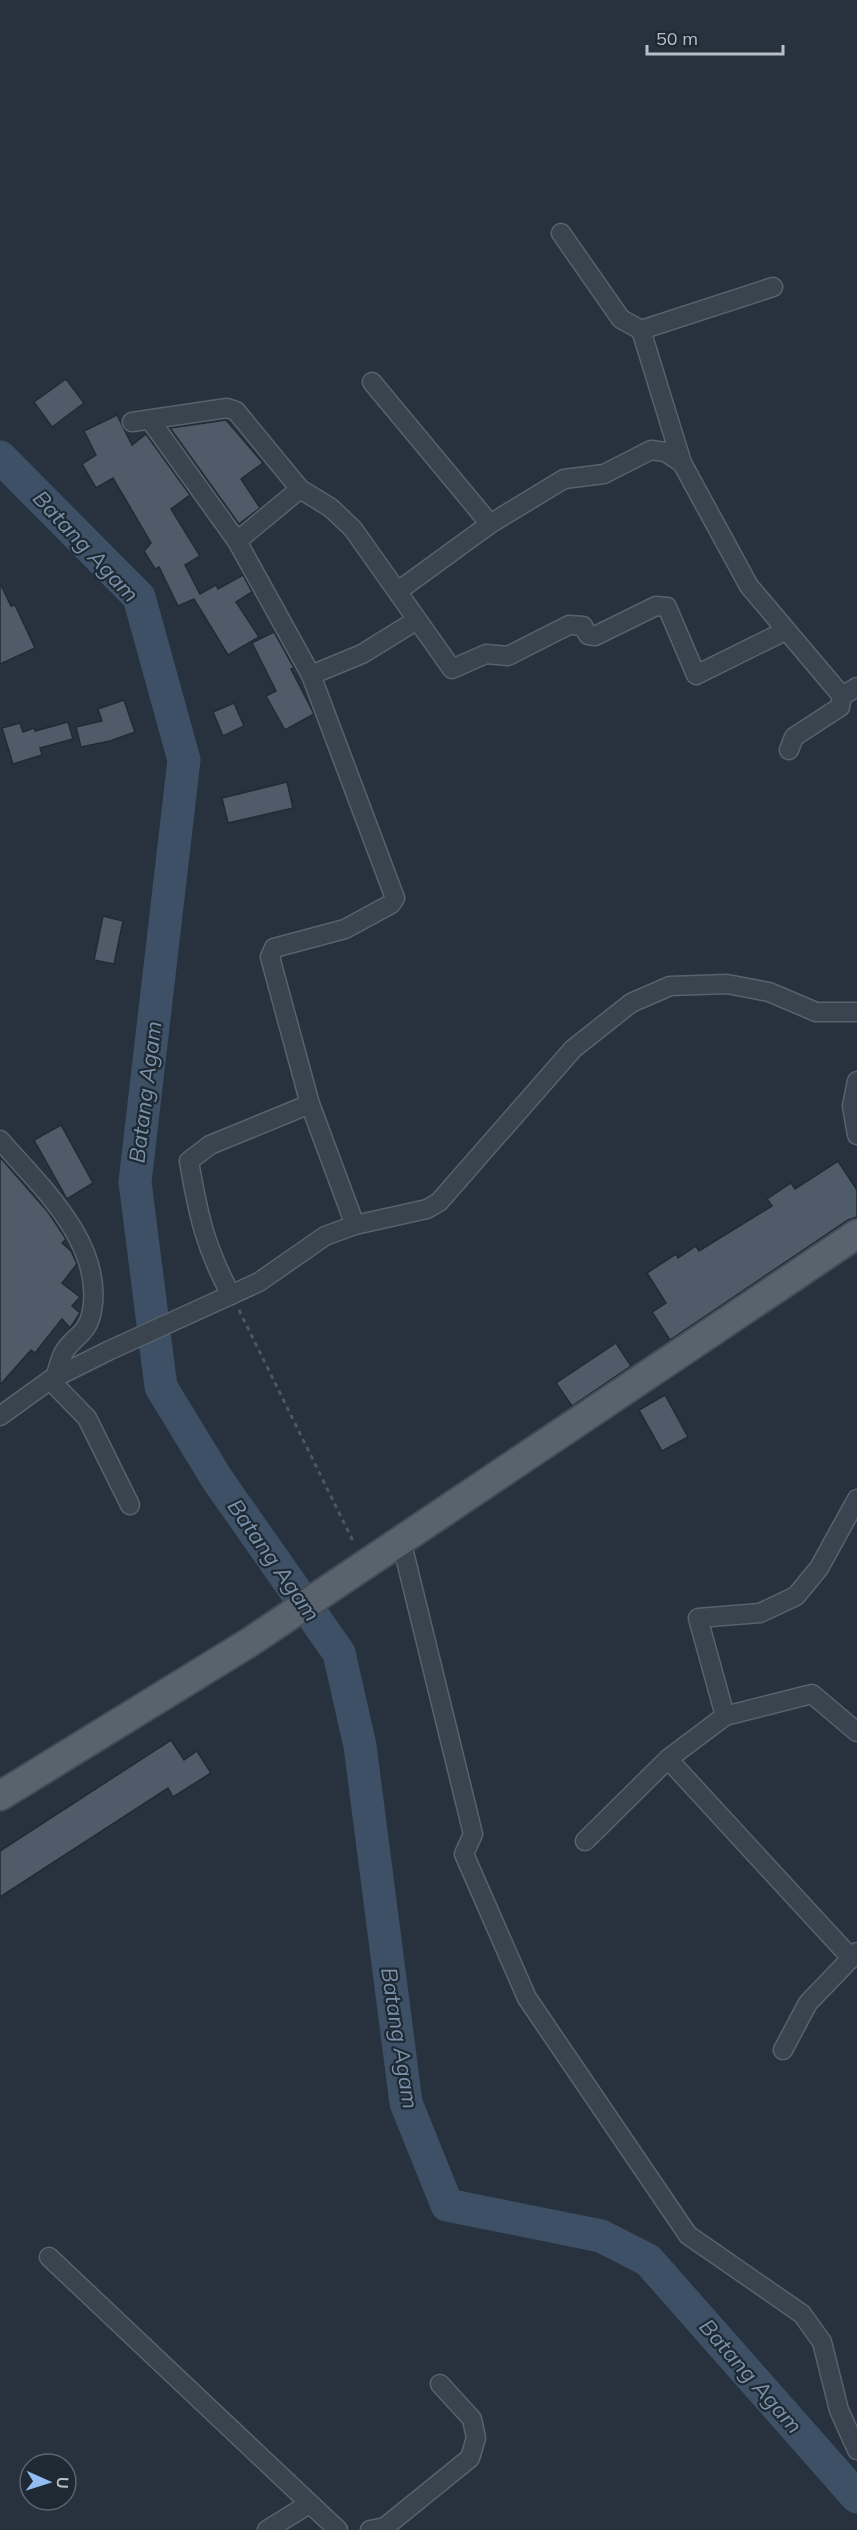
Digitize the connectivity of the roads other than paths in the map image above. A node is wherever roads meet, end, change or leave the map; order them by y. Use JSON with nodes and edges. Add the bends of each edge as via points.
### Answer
{"nodes":[{"id":1,"x":561,"y":233,"type":"dead end"},
{"id":2,"x":773,"y":287,"type":"dead end"},
{"id":3,"x":641,"y":330,"type":"junction"},
{"id":4,"x":372,"y":382,"type":"dead end"},
{"id":5,"x":682,"y":463,"type":"junction"},
{"id":6,"x":300,"y":489,"type":"junction"},
{"id":7,"x":490,"y":524,"type":"junction"},
{"id":8,"x":237,"y":541,"type":"junction"},
{"id":9,"x":398,"y":591,"type":"junction"},
{"id":10,"x":417,"y":620,"type":"junction"},
{"id":11,"x":785,"y":631,"type":"junction"},
{"id":12,"x":311,"y":675,"type":"junction"},
{"id":13,"x":849,"y":691,"type":"edge"},
{"id":14,"x":789,"y":750,"type":"dead end"},
{"id":15,"x":857,"y":1012,"type":"edge"},
{"id":16,"x":857,"y":1082,"type":"edge"},
{"id":17,"x":310,"y":1104,"type":"junction"},
{"id":18,"x":857,"y":1135,"type":"edge"},
{"id":19,"x":0,"y":1140,"type":"edge"},
{"id":20,"x":355,"y":1225,"type":"junction"},
{"id":21,"x":857,"y":1234,"type":"edge"},
{"id":22,"x":231,"y":1295,"type":"junction"},
{"id":23,"x":52,"y":1379,"type":"junction"},
{"id":24,"x":0,"y":1416,"type":"edge"},
{"id":25,"x":857,"y":1499,"type":"edge"},
{"id":26,"x":130,"y":1506,"type":"dead end"},
{"id":27,"x":401,"y":1540,"type":"junction"},
{"id":28,"x":725,"y":1716,"type":"junction"},
{"id":29,"x":857,"y":1732,"type":"edge"},
{"id":30,"x":668,"y":1758,"type":"junction"},
{"id":31,"x":0,"y":1796,"type":"edge"},
{"id":32,"x":585,"y":1841,"type":"dead end"},
{"id":33,"x":854,"y":1955,"type":"edge"},
{"id":34,"x":783,"y":2050,"type":"dead end"},
{"id":35,"x":49,"y":2258,"type":"dead end"},
{"id":36,"x":440,"y":2384,"type":"dead end"},
{"id":37,"x":857,"y":2450,"type":"edge"},
{"id":38,"x":309,"y":2504,"type":"junction"},
{"id":39,"x":267,"y":2530,"type":"edge"},
{"id":40,"x":338,"y":2530,"type":"edge"},
{"id":41,"x":370,"y":2530,"type":"edge"}],
"edges":[{"from":1,"to":3,"type":"street","via":[[621,319]]},
{"from":2,"to":3,"type":"street"},
{"from":3,"to":5,"type":"street"},
{"from":4,"to":7,"type":"street"},
{"from":5,"to":7,"type":"street","via":[[665,452],[651,450],[604,474],[564,479]]},
{"from":5,"to":11,"type":"street","via":[[749,586]]},
{"from":6,"to":8,"type":"street"},
{"from":6,"to":8,"type":"street","via":[[236,411],[227,408],[141,421]]},
{"from":6,"to":9,"type":"street","via":[[331,508],[353,529]]},
{"from":7,"to":9,"type":"street"},
{"from":8,"to":12,"type":"street"},
{"from":9,"to":10,"type":"street"},
{"from":10,"to":11,"type":"street","via":[[452,669],[486,654],[508,656],[569,625],[583,626],[588,635],[595,636],[656,606],[667,607],[696,675]]},
{"from":10,"to":12,"type":"street","via":[[362,654]]},
{"from":11,"to":13,"type":"street"},
{"from":12,"to":17,"type":"street","via":[[395,898],[345,929],[274,948],[270,957]]},
{"from":13,"to":14,"type":"street","via":[[840,707],[794,737]]},
{"from":15,"to":20,"type":"street","via":[[816,1012],[769,992],[727,984],[670,986],[631,1003],[573,1049],[440,1202],[427,1209]]},
{"from":16,"to":18,"type":"street","via":[[852,1106]]},
{"from":17,"to":20,"type":"street"},
{"from":17,"to":22,"type":"street","via":[[210,1145],[189,1161],[199,1221],[213,1262]]},
{"from":19,"to":23,"type":"street","via":[[79,1235],[93,1285],[92,1312],[81,1336],[65,1351]]},
{"from":20,"to":22,"type":"street","via":[[325,1236],[259,1282]]},
{"from":21,"to":27,"type":"main road"},
{"from":22,"to":23,"type":"street"},
{"from":23,"to":24,"type":"street"},
{"from":23,"to":26,"type":"street","via":[[87,1418]]},
{"from":25,"to":28,"type":"street","via":[[819,1568],[796,1596],[760,1613],[698,1618]]},
{"from":27,"to":31,"type":"main road","via":[[250,1642]]},
{"from":27,"to":37,"type":"street","via":[[473,1834],[464,1854],[527,1998],[688,2235],[802,2314],[822,2342],[839,2410]]},
{"from":28,"to":29,"type":"street","via":[[812,1694]]},
{"from":28,"to":30,"type":"street"},
{"from":30,"to":32,"type":"street"},
{"from":30,"to":33,"type":"street"},
{"from":33,"to":34,"type":"street","via":[[808,2003]]},
{"from":35,"to":38,"type":"street"},
{"from":36,"to":41,"type":"street","via":[[472,2419],[476,2438],[470,2458],[385,2527]]},
{"from":38,"to":39,"type":"street"},
{"from":38,"to":40,"type":"street"}]}
